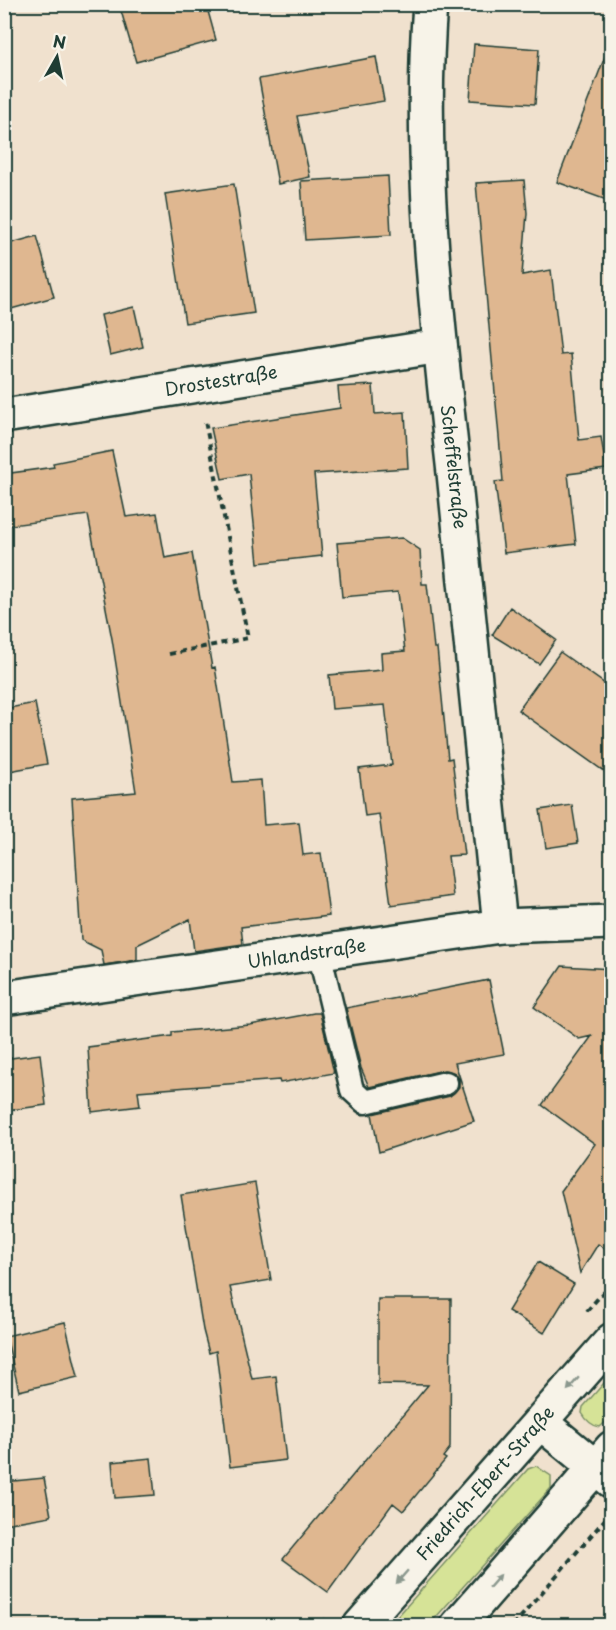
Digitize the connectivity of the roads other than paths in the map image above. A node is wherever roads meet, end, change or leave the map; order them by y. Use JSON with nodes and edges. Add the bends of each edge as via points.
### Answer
{"nodes":[{"id":1,"x":430,"y":4,"type":"edge"},
{"id":2,"x":440,"y":346,"type":"junction"},
{"id":3,"x":4,"y":416,"type":"edge"},
{"id":4,"x":612,"y":922,"type":"edge"},
{"id":5,"x":500,"y":927,"type":"junction"},
{"id":6,"x":318,"y":952,"type":"junction"},
{"id":7,"x":4,"y":998,"type":"edge"},
{"id":8,"x":446,"y":1083,"type":"dead end"},
{"id":9,"x":612,"y":1340,"type":"edge"},
{"id":10,"x":540,"y":1422,"type":"junction"},
{"id":11,"x":606,"y":1466,"type":"edge"},
{"id":12,"x":360,"y":1626,"type":"edge"},
{"id":13,"x":457,"y":1626,"type":"edge"}],
"edges":[{"from":1,"to":2,"type":"street","name":"Scheffelstraße","via":[[427,141]]},
{"from":2,"to":3,"type":"street","name":"Drostestraße"},
{"from":2,"to":5,"type":"street","name":"Scheffelstraße"},
{"from":4,"to":5,"type":"street","name":"Uhlandstraße"},
{"from":5,"to":6,"type":"street","name":"Uhlandstraße"},
{"from":6,"to":7,"type":"street","name":"Uhlandstraße"},
{"from":6,"to":8,"type":"lane","via":[[352,1090],[365,1102]]},
{"from":9,"to":10,"type":"street","name":"Friedrich-Ebert-Straße","one_way":true},
{"from":10,"to":11,"type":"street"},
{"from":10,"to":12,"type":"street","name":"Friedrich-Ebert-Straße","one_way":true},
{"from":13,"to":11,"type":"street","one_way":true}]}
